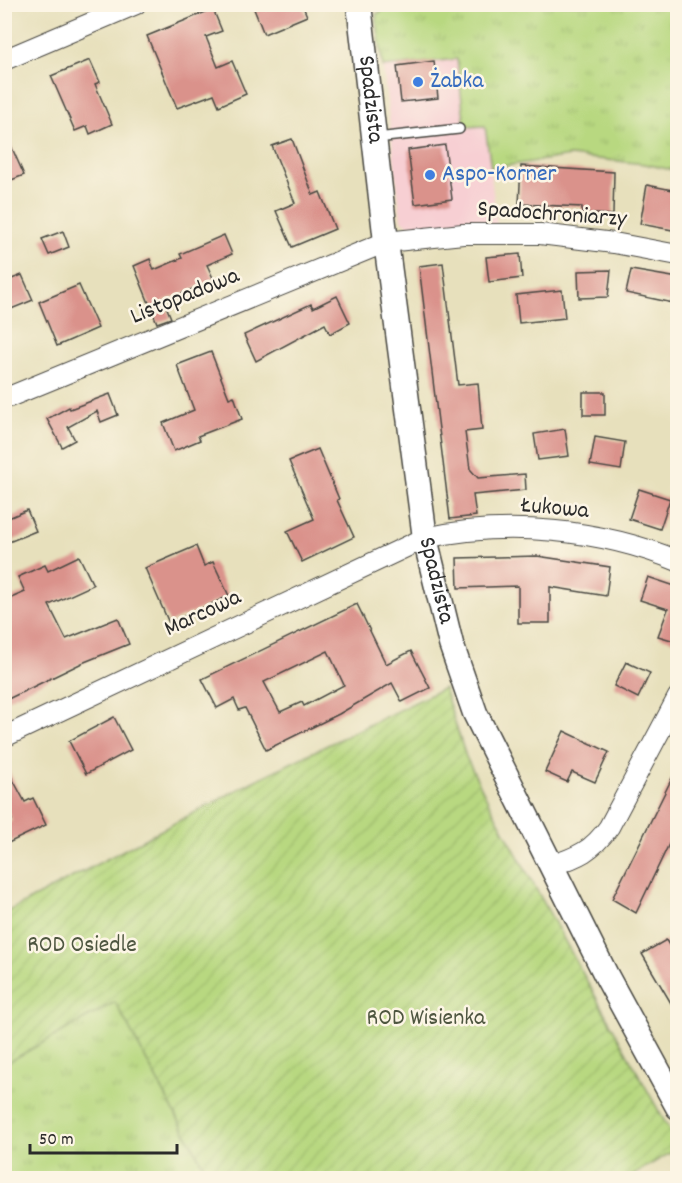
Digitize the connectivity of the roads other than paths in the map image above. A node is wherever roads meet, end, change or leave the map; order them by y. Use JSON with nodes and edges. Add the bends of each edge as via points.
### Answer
{"nodes":[{"id":1,"x":136,"y":4,"type":"edge"},
{"id":2,"x":359,"y":4,"type":"edge"},
{"id":3,"x":4,"y":60,"type":"edge"},
{"id":4,"x":459,"y":129,"type":"dead end"},
{"id":5,"x":374,"y":138,"type":"junction"},
{"id":6,"x":386,"y":242,"type":"junction"},
{"id":7,"x":678,"y":255,"type":"edge"},
{"id":8,"x":4,"y":399,"type":"edge"},
{"id":9,"x":424,"y":538,"type":"junction"},
{"id":10,"x":678,"y":561,"type":"edge"},
{"id":11,"x":678,"y":697,"type":"edge"},
{"id":12,"x":4,"y":737,"type":"edge"},
{"id":13,"x":550,"y":866,"type":"junction"},
{"id":14,"x":677,"y":1106,"type":"edge"}],
"edges":[{"from":1,"to":3,"type":"street"},
{"from":2,"to":5,"type":"street","name":"Spadzista"},
{"from":4,"to":5,"type":"lane"},
{"from":5,"to":6,"type":"street","name":"Spadzista"},
{"from":6,"to":7,"type":"street","name":"Spadochroniarzy","via":[[463,234],[540,234]]},
{"from":6,"to":8,"type":"street","name":"Listopadowa"},
{"from":6,"to":9,"type":"street","name":"Spadzista"},
{"from":9,"to":10,"type":"street","name":"Łukowa","via":[[477,531],[579,534]]},
{"from":9,"to":12,"type":"street","name":"Marcowa"},
{"from":9,"to":13,"type":"street","name":"Spadzista","via":[[451,644],[475,713]]},
{"from":11,"to":13,"type":"street","via":[[595,846]]},
{"from":13,"to":14,"type":"street","name":"Spadzista"}]}
